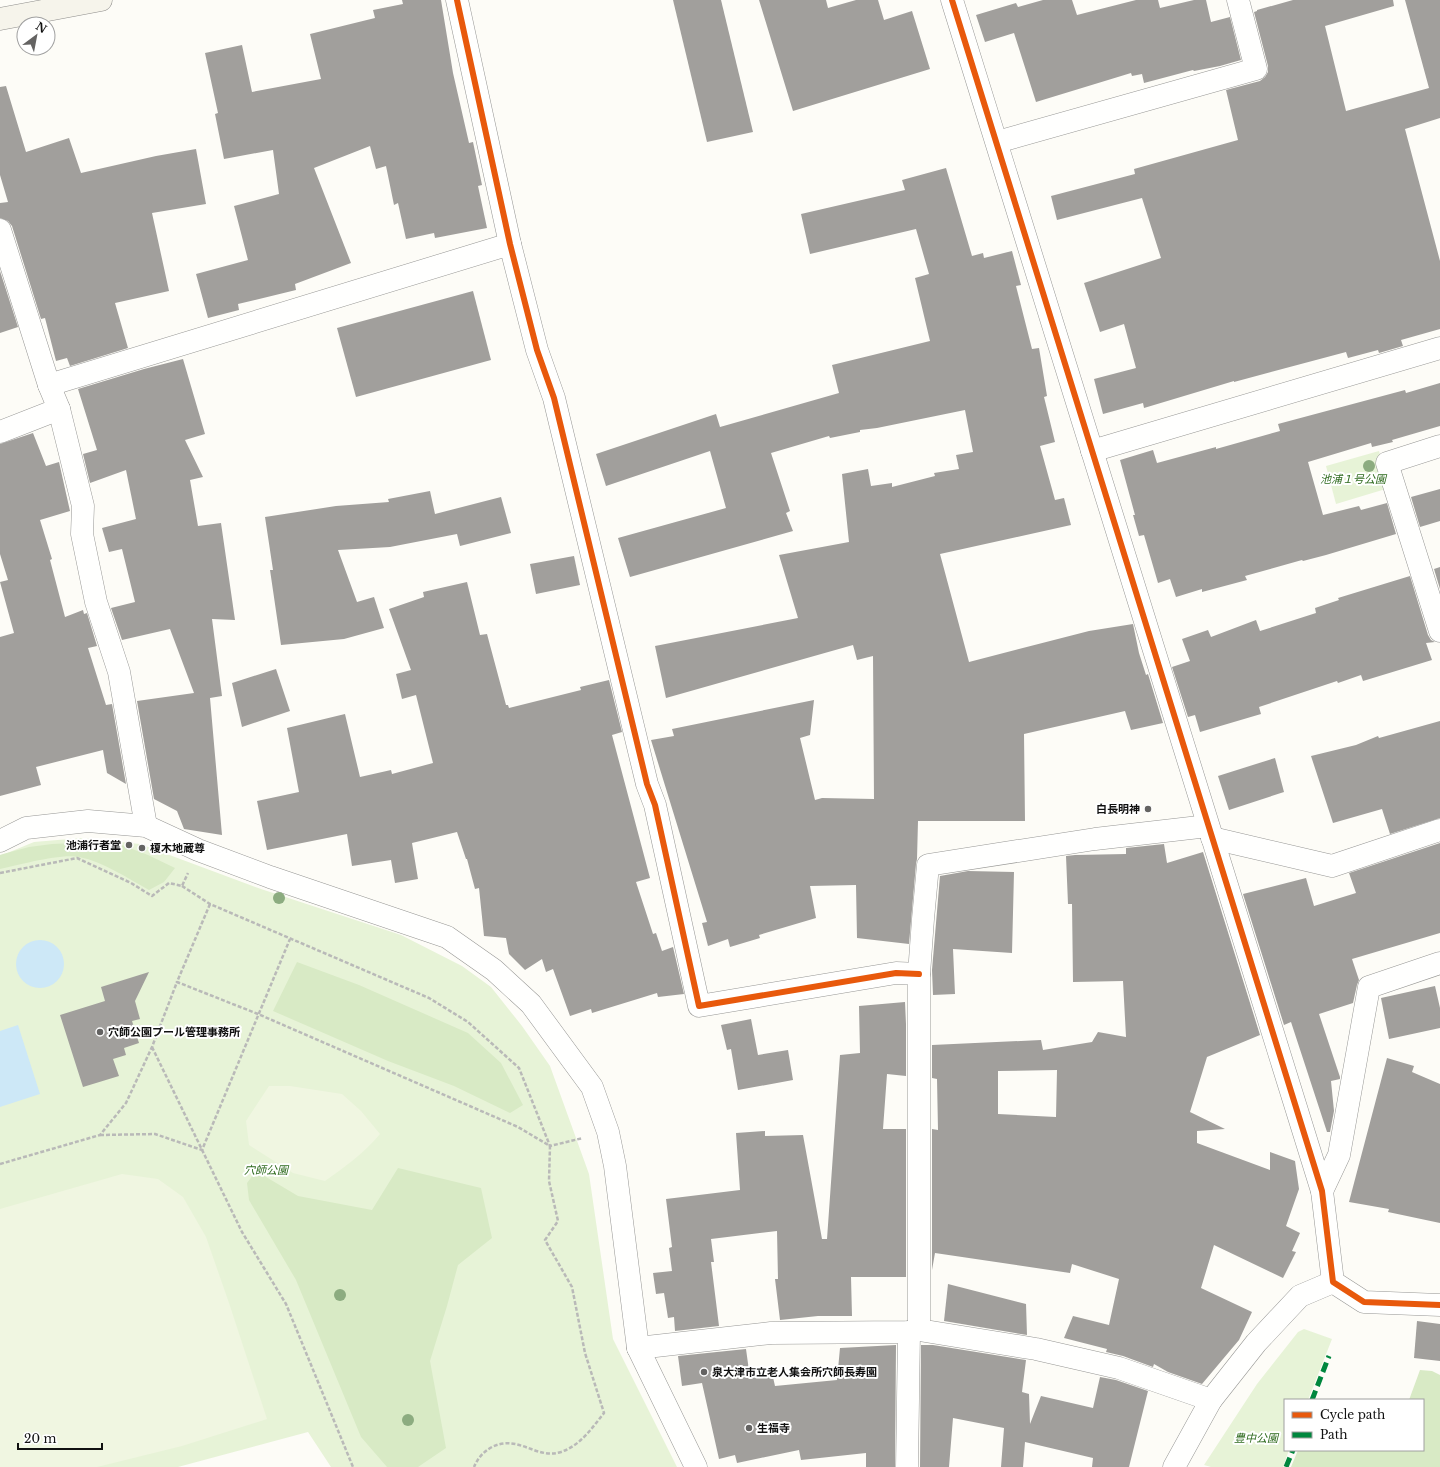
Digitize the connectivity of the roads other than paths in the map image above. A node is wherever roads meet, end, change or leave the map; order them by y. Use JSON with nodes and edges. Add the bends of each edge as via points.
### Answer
{"nodes":[{"id":1,"x":101,"y":0,"type":"edge"},
{"id":2,"x":457,"y":0,"type":"edge"},
{"id":3,"x":952,"y":0,"type":"edge"},
{"id":4,"x":1238,"y":0,"type":"edge"},
{"id":5,"x":0,"y":19,"type":"edge"},
{"id":6,"x":997,"y":142,"type":"junction"},
{"id":7,"x":0,"y":230,"type":"edge"},
{"id":8,"x":510,"y":244,"type":"junction"},
{"id":9,"x":1440,"y":348,"type":"edge"},
{"id":10,"x":49,"y":385,"type":"junction"},
{"id":11,"x":59,"y":409,"type":"junction"},
{"id":12,"x":0,"y":432,"type":"edge"},
{"id":13,"x":1440,"y":446,"type":"edge"},
{"id":14,"x":1092,"y":450,"type":"junction"},
{"id":15,"x":1440,"y":631,"type":"edge"},
{"id":16,"x":146,"y":826,"type":"junction"},
{"id":17,"x":1440,"y":830,"type":"edge"},
{"id":18,"x":1210,"y":832,"type":"junction"},
{"id":19,"x":0,"y":842,"type":"edge"},
{"id":20,"x":1440,"y":963,"type":"edge"},
{"id":21,"x":919,"y":974,"type":"junction"},
{"id":22,"x":1322,"y":1192,"type":"junction"},
{"id":23,"x":1333,"y":1282,"type":"junction"},
{"id":24,"x":1440,"y":1305,"type":"edge"},
{"id":25,"x":914,"y":1331,"type":"junction"},
{"id":26,"x":638,"y":1348,"type":"junction"},
{"id":27,"x":1211,"y":1400,"type":"junction"},
{"id":28,"x":696,"y":1467,"type":"edge"},
{"id":29,"x":908,"y":1467,"type":"edge"},
{"id":30,"x":1174,"y":1467,"type":"edge"}],
"edges":[{"from":1,"to":5,"type":"street"},
{"from":2,"to":8,"type":"street"},
{"from":3,"to":6,"type":"street"},
{"from":4,"to":6,"type":"street","via":[[1256,69]]},
{"from":6,"to":14,"type":"street"},
{"from":7,"to":10,"type":"street"},
{"from":8,"to":10,"type":"street"},
{"from":8,"to":21,"type":"street","via":[[537,350],[554,398],[647,784],[655,805],[699,1006],[896,973]]},
{"from":9,"to":14,"type":"street"},
{"from":10,"to":11,"type":"street"},
{"from":11,"to":12,"type":"street"},
{"from":11,"to":16,"type":"street","via":[[83,506],[82,534],[96,602],[119,672]]},
{"from":13,"to":15,"type":"street","via":[[1387,463]]},
{"from":14,"to":18,"type":"street"},
{"from":16,"to":19,"type":"street","via":[[88,821],[26,828]]},
{"from":16,"to":26,"type":"street","via":[[198,850],[270,877],[447,937],[494,970],[531,1004],[592,1087],[608,1132],[615,1166]]},
{"from":17,"to":18,"type":"street","via":[[1332,866]]},
{"from":18,"to":21,"type":"street","via":[[1095,839],[928,865]]},
{"from":18,"to":22,"type":"street"},
{"from":20,"to":22,"type":"street","via":[[1369,987],[1339,1155]]},
{"from":21,"to":25,"type":"street","via":[[920,1150]]},
{"from":22,"to":23,"type":"street"},
{"from":23,"to":24,"type":"street","via":[[1364,1302]]},
{"from":23,"to":27,"type":"street","via":[[1300,1296],[1256,1343]]},
{"from":25,"to":26,"type":"street","via":[[771,1333]]},
{"from":25,"to":27,"type":"street","via":[[1036,1350],[1119,1368]]},
{"from":25,"to":29,"type":"street"},
{"from":26,"to":28,"type":"street"},
{"from":27,"to":30,"type":"street"}]}
